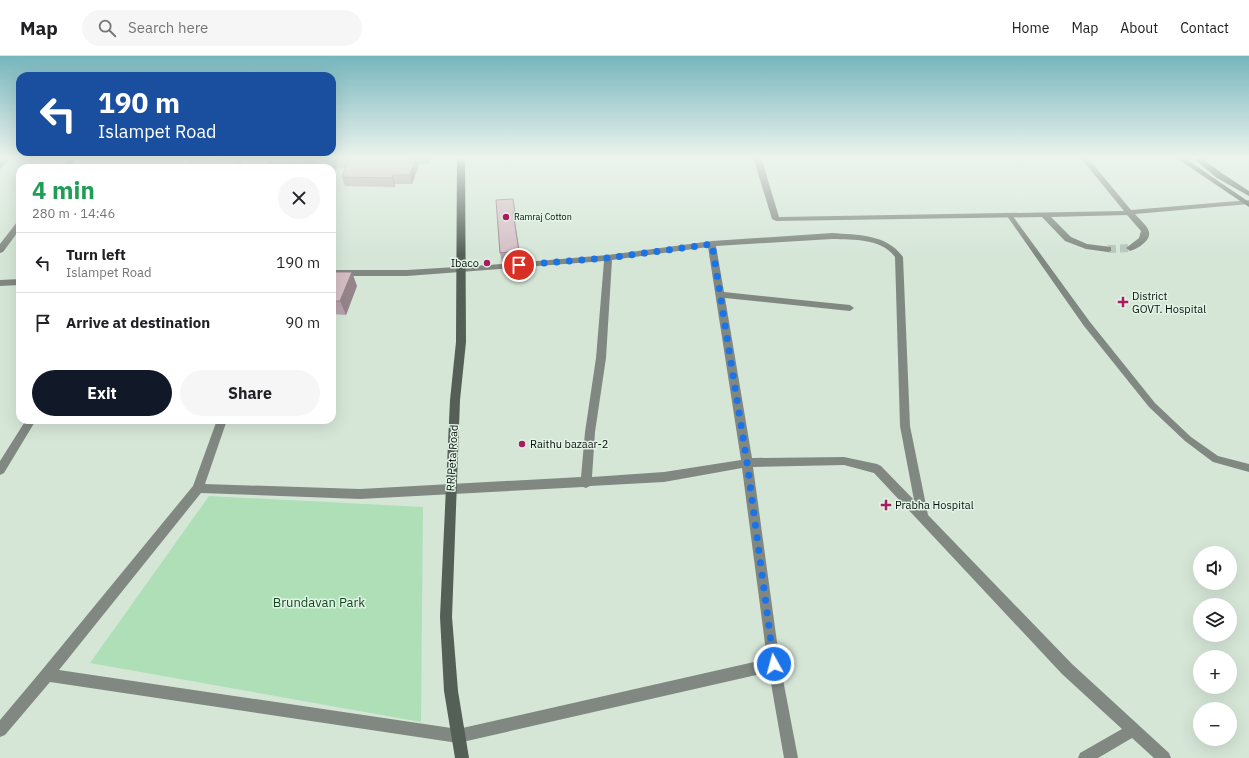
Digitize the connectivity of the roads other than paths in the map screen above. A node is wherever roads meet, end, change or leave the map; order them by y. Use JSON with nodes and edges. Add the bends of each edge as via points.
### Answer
{"nodes":[{"id":1,"x":461,"y":190,"type":"edge"},
{"id":2,"x":767,"y":190,"type":"edge"},
{"id":3,"x":1110,"y":190,"type":"edge"},
{"id":4,"x":1228,"y":190,"type":"edge"},
{"id":5,"x":1248,"y":203,"type":"edge"},
{"id":6,"x":1130,"y":213,"type":"junction"},
{"id":7,"x":1010,"y":216,"type":"junction"},
{"id":8,"x":1045,"y":216,"type":"junction"},
{"id":9,"x":16,"y":229,"type":"edge"},
{"id":10,"x":712,"y":244,"type":"junction"},
{"id":11,"x":1108,"y":248,"type":"tunnel mouth"},
{"id":12,"x":1130,"y":248,"type":"tunnel mouth"},
{"id":13,"x":0,"y":250,"type":"edge"},
{"id":14,"x":608,"y":258,"type":"junction"},
{"id":15,"x":460,"y":269,"type":"junction"},
{"id":16,"x":336,"y":273,"type":"edge"},
{"id":17,"x":16,"y":282,"type":"edge"},
{"id":18,"x":0,"y":283,"type":"edge"},
{"id":19,"x":719,"y":294,"type":"junction"},
{"id":20,"x":850,"y":308,"type":"dead end"},
{"id":21,"x":29,"y":424,"type":"edge"},
{"id":22,"x":221,"y":424,"type":"edge"},
{"id":23,"x":747,"y":462,"type":"junction"},
{"id":24,"x":1249,"y":468,"type":"edge"},
{"id":25,"x":0,"y":470,"type":"edge"},
{"id":26,"x":586,"y":483,"type":"junction"},
{"id":27,"x":198,"y":488,"type":"junction"},
{"id":28,"x":450,"y":490,"type":"junction"},
{"id":29,"x":923,"y":519,"type":"junction"},
{"id":30,"x":774,"y":664,"type":"junction"},
{"id":31,"x":47,"y":675,"type":"junction"},
{"id":32,"x":0,"y":730,"type":"edge"},
{"id":33,"x":1133,"y":730,"type":"junction"},
{"id":34,"x":458,"y":736,"type":"junction"},
{"id":35,"x":462,"y":758,"type":"edge"},
{"id":36,"x":791,"y":758,"type":"edge"},
{"id":37,"x":1085,"y":758,"type":"edge"},
{"id":38,"x":1164,"y":758,"type":"edge"}],
"edges":[{"from":1,"to":15,"type":"street","name":"RR Peta Road"},
{"from":2,"to":7,"type":"street","via":[[776,219]]},
{"from":3,"to":6,"type":"street"},
{"from":4,"to":5,"type":"street"},
{"from":5,"to":6,"type":"street"},
{"from":6,"to":8,"type":"street"},
{"from":6,"to":12,"type":"street","via":[[1145,231],[1140,243]]},
{"from":7,"to":8,"type":"street"},
{"from":7,"to":24,"type":"lane","via":[[1087,324],[1152,405],[1188,439],[1216,459]]},
{"from":8,"to":11,"type":"street","via":[[1068,239],[1086,246]]},
{"from":9,"to":13,"type":"street"},
{"from":10,"to":14,"type":"street"},
{"from":10,"to":19,"type":"street"},
{"from":10,"to":29,"type":"street","via":[[832,236],[863,238],[881,242],[893,249],[899,257],[905,426]]},
{"from":14,"to":15,"type":"street"},
{"from":14,"to":26,"type":"street","via":[[601,358],[590,432]]},
{"from":15,"to":16,"type":"street","via":[[407,273]]},
{"from":15,"to":28,"type":"street","name":"RR Peta Road","via":[[461,342]]},
{"from":17,"to":18,"type":"street"},
{"from":19,"to":20,"type":"street"},
{"from":19,"to":23,"type":"street"},
{"from":21,"to":25,"type":"street"},
{"from":22,"to":27,"type":"street"},
{"from":23,"to":26,"type":"street","via":[[664,477]]},
{"from":23,"to":29,"type":"street","via":[[844,461],[877,469]]},
{"from":23,"to":30,"type":"street"},
{"from":26,"to":28,"type":"street"},
{"from":27,"to":28,"type":"street","via":[[360,494]]},
{"from":27,"to":31,"type":"street"},
{"from":28,"to":34,"type":"street","name":"RR Peta Road","via":[[446,617]]},
{"from":29,"to":33,"type":"street","via":[[1067,669]]},
{"from":30,"to":34,"type":"street"},
{"from":30,"to":36,"type":"street"},
{"from":31,"to":32,"type":"street"},
{"from":31,"to":34,"type":"street"},
{"from":33,"to":37,"type":"street"},
{"from":33,"to":38,"type":"street"},
{"from":34,"to":35,"type":"street","name":"RR Peta Road"}]}
